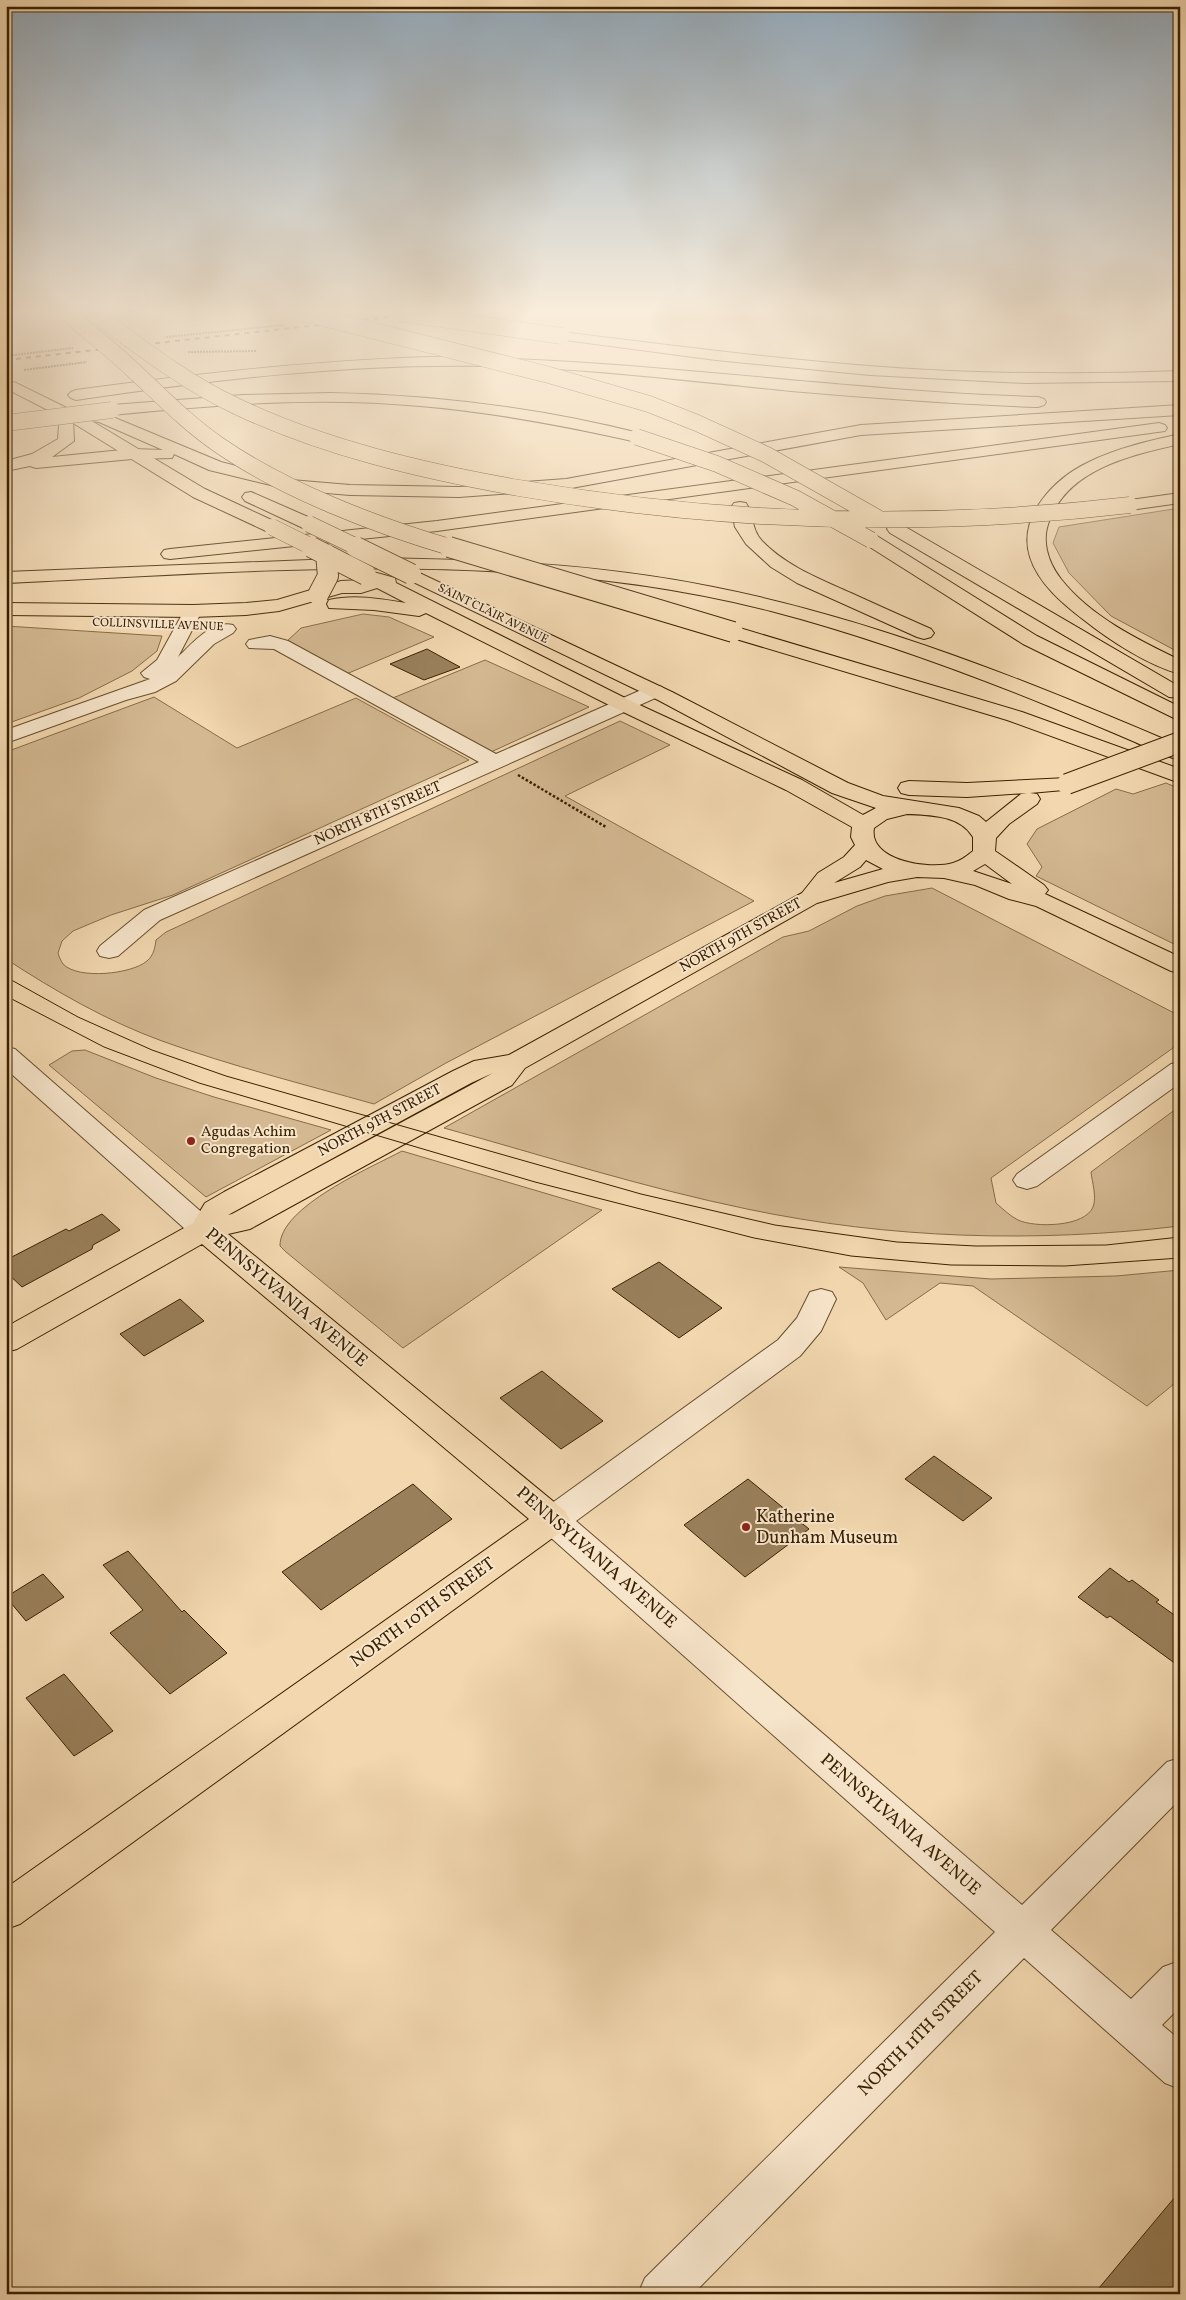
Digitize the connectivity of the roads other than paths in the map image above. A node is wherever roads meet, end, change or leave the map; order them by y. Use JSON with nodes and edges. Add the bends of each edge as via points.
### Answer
{"nodes":[{"id":1,"x":21,"y":420,"type":"edge"},
{"id":2,"x":69,"y":420,"type":"edge"},
{"id":3,"x":78,"y":420,"type":"edge"},
{"id":4,"x":82,"y":420,"type":"edge"},
{"id":5,"x":107,"y":420,"type":"edge"},
{"id":6,"x":185,"y":420,"type":"edge"},
{"id":7,"x":268,"y":420,"type":"edge"},
{"id":8,"x":562,"y":420,"type":"edge"},
{"id":9,"x":689,"y":420,"type":"edge"},
{"id":10,"x":1009,"y":420,"type":"edge"},
{"id":11,"x":6,"y":422,"type":"edge"},
{"id":12,"x":1180,"y":425,"type":"edge"},
{"id":13,"x":899,"y":427,"type":"junction"},
{"id":14,"x":1180,"y":439,"type":"edge"},
{"id":15,"x":132,"y":454,"type":"junction"},
{"id":16,"x":166,"y":454,"type":"junction"},
{"id":17,"x":11,"y":466,"type":"edge"},
{"id":18,"x":1180,"y":498,"type":"edge"},
{"id":19,"x":326,"y":554,"type":"junction"},
{"id":20,"x":6,"y":566,"type":"edge"},
{"id":21,"x":372,"y":575,"type":"junction"},
{"id":22,"x":6,"y":578,"type":"edge"},
{"id":23,"x":453,"y":595,"type":"junction"},
{"id":24,"x":326,"y":600,"type":"junction"},
{"id":25,"x":6,"y":609,"type":"edge"},
{"id":26,"x":439,"y":612,"type":"junction"},
{"id":27,"x":6,"y":616,"type":"edge"},
{"id":28,"x":189,"y":619,"type":"junction"},
{"id":29,"x":226,"y":628,"type":"junction"},
{"id":30,"x":256,"y":644,"type":"dead end"},
{"id":31,"x":1180,"y":668,"type":"edge"},
{"id":32,"x":655,"y":691,"type":"junction"},
{"id":33,"x":1180,"y":695,"type":"edge"},
{"id":34,"x":119,"y":696,"type":"junction"},
{"id":35,"x":624,"y":705,"type":"junction"},
{"id":36,"x":1180,"y":715,"type":"edge"},
{"id":37,"x":1102,"y":720,"type":"junction"},
{"id":38,"x":6,"y":737,"type":"edge"},
{"id":39,"x":1180,"y":742,"type":"edge"},
{"id":40,"x":1180,"y":754,"type":"edge"},
{"id":41,"x":495,"y":762,"type":"junction"},
{"id":42,"x":807,"y":769,"type":"junction"},
{"id":43,"x":1180,"y":777,"type":"edge"},
{"id":44,"x":1067,"y":784,"type":"junction"},
{"id":45,"x":1029,"y":799,"type":"junction"},
{"id":46,"x":907,"y":807,"type":"junction"},
{"id":47,"x":944,"y":809,"type":"junction"},
{"id":48,"x":865,"y":836,"type":"junction"},
{"id":49,"x":984,"y":845,"type":"junction"},
{"id":50,"x":914,"y":871,"type":"junction"},
{"id":51,"x":947,"y":872,"type":"junction"},
{"id":52,"x":809,"y":898,"type":"junction"},
{"id":53,"x":1044,"y":901,"type":"junction"},
{"id":54,"x":109,"y":951,"type":"dead end"},
{"id":55,"x":1180,"y":966,"type":"edge"},
{"id":56,"x":6,"y":1055,"type":"edge"},
{"id":57,"x":1180,"y":1070,"type":"edge"},
{"id":58,"x":1028,"y":1180,"type":"dead end"},
{"id":59,"x":204,"y":1230,"type":"junction"},
{"id":60,"x":821,"y":1299,"type":"dead end"},
{"id":61,"x":6,"y":1341,"type":"edge"},
{"id":62,"x":553,"y":1520,"type":"junction"},
{"id":63,"x":1180,"y":1774,"type":"edge"},
{"id":64,"x":6,"y":1911,"type":"edge"},
{"id":65,"x":1022,"y":1932,"type":"junction"},
{"id":66,"x":1180,"y":1984,"type":"edge"},
{"id":67,"x":1132,"y":2027,"type":"junction"},
{"id":68,"x":1180,"y":2068,"type":"edge"},
{"id":69,"x":661,"y":2294,"type":"edge"}],
"edges":[{"from":1,"to":11,"type":"main road","bridge":true},
{"from":2,"to":17,"type":"main road","via":[[66,441],[48,453]]},
{"from":3,"to":15,"type":"main road","name":"SAINT CLAIR AVENUE"},
{"from":4,"to":16,"type":"main road","name":"SAINT CLAIR AVENUE"},
{"from":5,"to":13,"type":"main road","via":[[215,466],[247,475],[291,485],[406,492],[507,490],[566,484],[826,435]]},
{"from":6,"to":43,"type":"main road","bridge":true,"via":[[218,445],[271,476],[422,539],[990,707],[1111,748]]},
{"from":7,"to":18,"type":"main road","bridge":true,"via":[[313,438],[444,474],[634,505],[713,512],[936,519],[1028,515]]},
{"from":8,"to":36,"type":"main road","bridge":true,"via":[[637,437],[726,468],[795,498],[871,540],[1030,640]]},
{"from":9,"to":33,"type":"main road","bridge":true,"via":[[764,453],[829,488]]},
{"from":10,"to":13,"type":"main road"},
{"from":12,"to":20,"type":"main road","via":[[427,528],[173,554]]},
{"from":13,"to":37,"type":"main road","bridge":true,"via":[[838,438],[781,457],[761,472],[747,488],[740,507],[744,527],[755,544],[777,563],[804,579],[1060,695]]},
{"from":14,"to":31,"type":"main road","via":[[1136,449],[1092,466],[1058,490],[1041,513],[1034,537],[1042,562],[1054,582],[1075,605],[1108,630]]},
{"from":15,"to":16,"type":"main road"},
{"from":15,"to":17,"type":"main road"},
{"from":15,"to":19,"type":"main road","name":"SAINT CLAIR AVENUE","bridge":true,"via":[[199,492]]},
{"from":16,"to":21,"type":"main road","name":"SAINT CLAIR AVENUE","bridge":true,"via":[[309,524]]},
{"from":19,"to":21,"type":"main road","name":"SAINT CLAIR AVENUE","bridge":true},
{"from":19,"to":24,"type":"main road","bridge":true,"via":[[330,570]]},
{"from":21,"to":23,"type":"main road"},
{"from":21,"to":23,"type":"main road","name":"SAINT CLAIR AVENUE","bridge":true,"via":[[411,574]]},
{"from":21,"to":24,"type":"main road","name":"COLLINSVILLE AVENUE","via":[[358,594]]},
{"from":21,"to":26,"type":"main road","name":"SAINT CLAIR AVENUE"},
{"from":22,"to":37,"type":"main road","via":[[405,564],[560,570],[625,578],[709,591],[793,610],[890,638]]},
{"from":23,"to":32,"type":"main road","name":"SAINT CLAIR AVENUE"},
{"from":24,"to":26,"type":"main road"},
{"from":24,"to":28,"type":"main road","name":"COLLINSVILLE AVENUE"},
{"from":24,"to":29,"type":"main road","name":"COLLINSVILLE AVENUE","via":[[300,616]]},
{"from":25,"to":28,"type":"main road","name":"COLLINSVILLE AVENUE"},
{"from":26,"to":35,"type":"main road","name":"SAINT CLAIR AVENUE"},
{"from":27,"to":28,"type":"main road","name":"COLLINSVILLE AVENUE","via":[[20,619]]},
{"from":28,"to":29,"type":"main road","name":"COLLINSVILLE AVENUE"},
{"from":28,"to":34,"type":"street","via":[[165,663],[130,684]]},
{"from":29,"to":34,"type":"street","via":[[207,640],[170,677],[148,688]]},
{"from":30,"to":41,"type":"street","via":[[270,642],[282,645]]},
{"from":32,"to":35,"type":"street","name":"NORTH 8TH STREET"},
{"from":32,"to":42,"type":"main road","name":"SAINT CLAIR AVENUE"},
{"from":34,"to":38,"type":"street"},
{"from":35,"to":41,"type":"street","name":"NORTH 8TH STREET"},
{"from":35,"to":48,"type":"main road","name":"SAINT CLAIR AVENUE","via":[[794,785]]},
{"from":37,"to":40,"type":"main road"},
{"from":39,"to":44,"type":"main road","bridge":true},
{"from":41,"to":54,"type":"street","name":"NORTH 8TH STREET","via":[[152,915]]},
{"from":42,"to":44,"type":"main road","via":[[921,790]]},
{"from":42,"to":46,"type":"main road","name":"SAINT CLAIR AVENUE","via":[[840,788],[878,802]]},
{"from":44,"to":45,"type":"main road"},
{"from":45,"to":47,"type":"main road"},
{"from":45,"to":49,"type":"main road","via":[[1001,819]]},
{"from":46,"to":47,"type":"main road"},
{"from":46,"to":48,"type":"main road","name":"NORTH 9TH STREET","via":[[879,814]]},
{"from":47,"to":49,"type":"main road","via":[[972,821]]},
{"from":48,"to":50,"type":"main road","name":"SAINT CLAIR AVENUE","via":[[885,862]]},
{"from":48,"to":52,"type":"main road","name":"NORTH 9TH STREET","via":[[852,862],[826,878]]},
{"from":49,"to":51,"type":"main road","via":[[971,865]]},
{"from":49,"to":53,"type":"main road","via":[[1034,886]]},
{"from":50,"to":51,"type":"main road"},
{"from":50,"to":52,"type":"main road","name":"NORTH 9TH STREET","via":[[885,875]]},
{"from":51,"to":53,"type":"main road"},
{"from":52,"to":59,"type":"main road","name":"NORTH 9TH STREET","via":[[516,1062],[503,1079],[240,1222]]},
{"from":53,"to":55,"type":"main road"},
{"from":56,"to":59,"type":"street","name":"PENNSYLVANIA AVENUE"},
{"from":57,"to":58,"type":"street"},
{"from":59,"to":61,"type":"main road","name":"NORTH 9TH STREET"},
{"from":59,"to":62,"type":"main road","name":"PENNSYLVANIA AVENUE"},
{"from":60,"to":62,"type":"street","name":"NORTH 10TH STREET","via":[[810,1323],[789,1348]]},
{"from":62,"to":64,"type":"main road","name":"NORTH 10TH STREET"},
{"from":62,"to":65,"type":"street","name":"PENNSYLVANIA AVENUE"},
{"from":63,"to":65,"type":"street","name":"NORTH 11TH STREET"},
{"from":65,"to":67,"type":"street","name":"PENNSYLVANIA AVENUE"},
{"from":65,"to":69,"type":"street","name":"NORTH 11TH STREET"},
{"from":66,"to":67,"type":"street","via":[[1177,1981]]},
{"from":67,"to":68,"type":"street","name":"PENNSYLVANIA AVENUE"}]}
